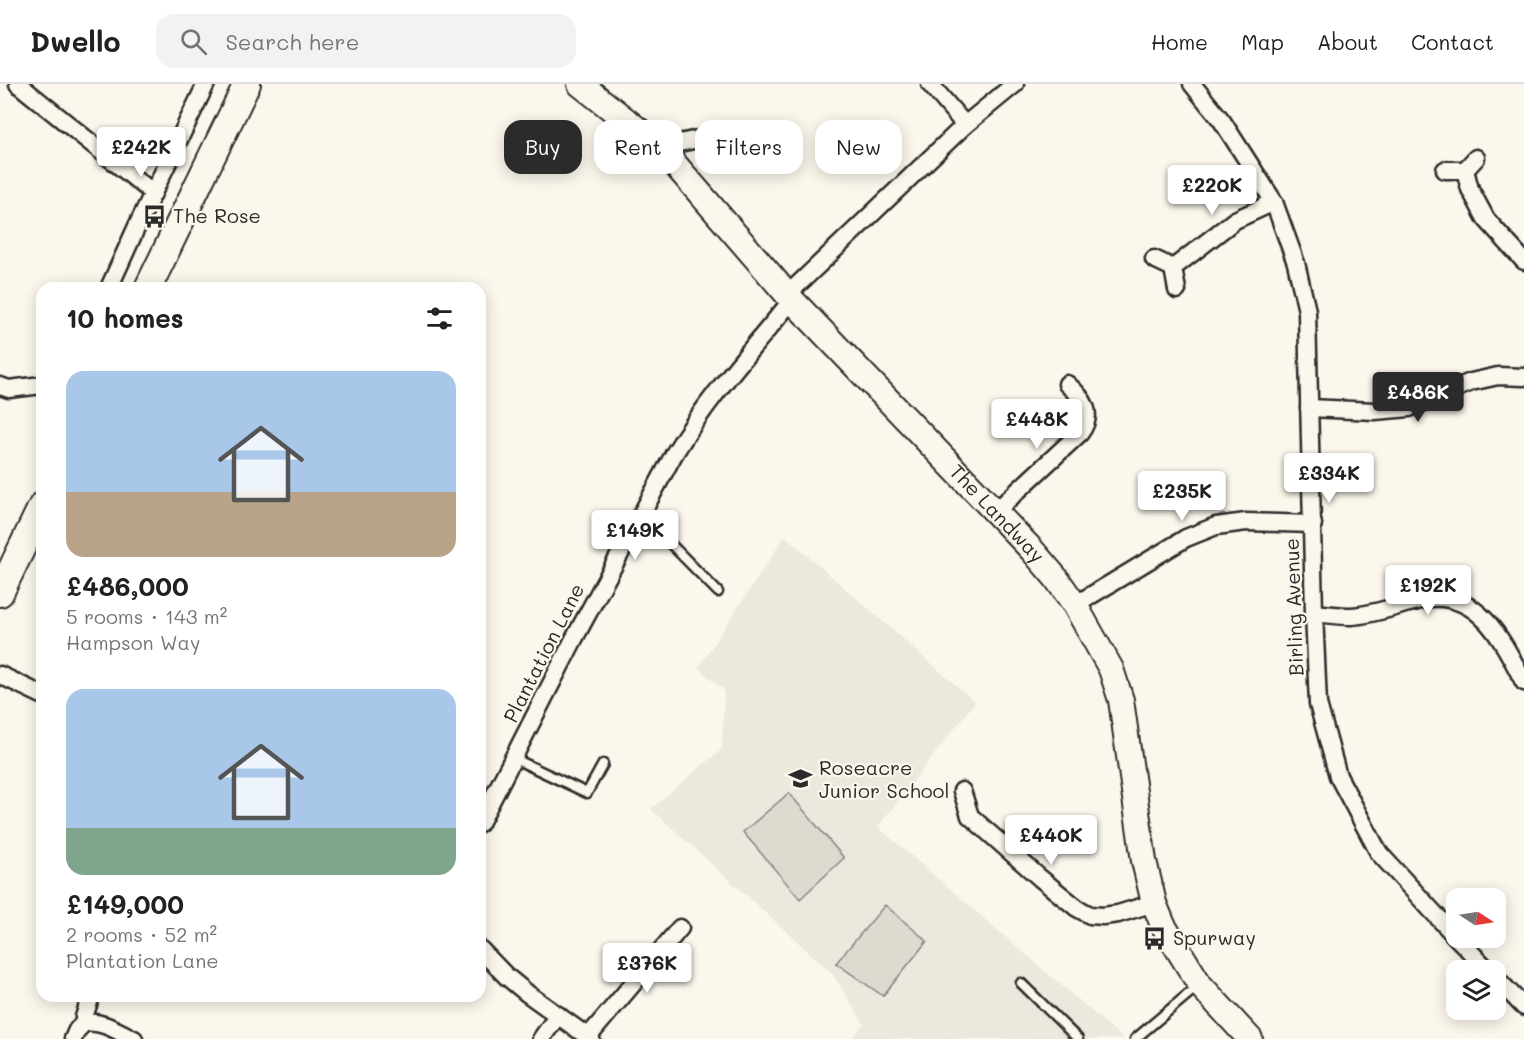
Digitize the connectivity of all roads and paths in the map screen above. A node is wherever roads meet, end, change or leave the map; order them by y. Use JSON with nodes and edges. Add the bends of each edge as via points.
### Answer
{"nodes":[{"id":1,"x":18,"y":84,"type":"edge"},
{"id":2,"x":206,"y":84,"type":"edge"},
{"id":3,"x":247,"y":84,"type":"edge"},
{"id":4,"x":580,"y":84,"type":"edge"},
{"id":5,"x":930,"y":84,"type":"edge"},
{"id":6,"x":1015,"y":84,"type":"edge"},
{"id":7,"x":1192,"y":84,"type":"edge"},
{"id":8,"x":626,"y":120,"type":"edge"},
{"id":9,"x":965,"y":125,"type":"junction"},
{"id":10,"x":1445,"y":170,"type":"dead end"},
{"id":11,"x":683,"y":174,"type":"edge"},
{"id":12,"x":153,"y":193,"type":"junction"},
{"id":13,"x":1274,"y":202,"type":"junction"},
{"id":14,"x":1154,"y":259,"type":"dead end"},
{"id":15,"x":1524,"y":261,"type":"edge"},
{"id":16,"x":1173,"y":268,"type":"junction"},
{"id":17,"x":112,"y":282,"type":"edge"},
{"id":18,"x":151,"y":282,"type":"edge"},
{"id":19,"x":1177,"y":290,"type":"dead end"},
{"id":20,"x":790,"y":297,"type":"junction"},
{"id":21,"x":1524,"y":377,"type":"edge"},
{"id":22,"x":1067,"y":384,"type":"dead end"},
{"id":23,"x":0,"y":386,"type":"edge"},
{"id":24,"x":36,"y":386,"type":"edge"},
{"id":25,"x":1309,"y":408,"type":"junction"},
{"id":26,"x":996,"y":511,"type":"junction"},
{"id":27,"x":640,"y":515,"type":"junction"},
{"id":28,"x":36,"y":518,"type":"edge"},
{"id":29,"x":1313,"y":524,"type":"junction"},
{"id":30,"x":718,"y":592,"type":"dead end"},
{"id":31,"x":0,"y":593,"type":"edge"},
{"id":32,"x":1075,"y":605,"type":"junction"},
{"id":33,"x":1314,"y":613,"type":"junction"},
{"id":34,"x":0,"y":675,"type":"edge"},
{"id":35,"x":1524,"y":682,"type":"edge"},
{"id":36,"x":36,"y":692,"type":"edge"},
{"id":37,"x":513,"y":758,"type":"junction"},
{"id":38,"x":603,"y":764,"type":"dead end"},
{"id":39,"x":962,"y":791,"type":"dead end"},
{"id":40,"x":486,"y":811,"type":"edge"},
{"id":41,"x":1154,"y":903,"type":"junction"},
{"id":42,"x":1446,"y":925,"type":"edge"},
{"id":43,"x":680,"y":928,"type":"dead end"},
{"id":44,"x":1467,"y":948,"type":"edge"},
{"id":45,"x":486,"y":955,"type":"edge"},
{"id":46,"x":1479,"y":960,"type":"edge"},
{"id":47,"x":1021,"y":983,"type":"dead end"},
{"id":48,"x":1200,"y":985,"type":"junction"},
{"id":49,"x":1506,"y":988,"type":"edge"},
{"id":50,"x":89,"y":1002,"type":"edge"},
{"id":51,"x":1524,"y":1007,"type":"edge"},
{"id":52,"x":558,"y":1015,"type":"junction"},
{"id":53,"x":84,"y":1023,"type":"junction"},
{"id":54,"x":589,"y":1038,"type":"edge"},
{"id":55,"x":73,"y":1039,"type":"edge"},
{"id":56,"x":134,"y":1039,"type":"edge"},
{"id":57,"x":541,"y":1039,"type":"edge"},
{"id":58,"x":1078,"y":1039,"type":"edge"},
{"id":59,"x":1135,"y":1039,"type":"edge"},
{"id":60,"x":1250,"y":1039,"type":"edge"}],
"edges":[{"from":1,"to":12,"type":"street"},
{"from":2,"to":12,"type":"street"},
{"from":3,"to":18,"type":"main road"},
{"from":4,"to":8,"type":"street","name":"The Landway"},
{"from":5,"to":9,"type":"street"},
{"from":6,"to":9,"type":"street","name":"Plantation Lane"},
{"from":7,"to":13,"type":"street","name":"Birling Avenue"},
{"from":9,"to":20,"type":"street","name":"Plantation Lane"},
{"from":10,"to":15,"type":"street","via":[[1471,164],[1470,189],[1486,219]]},
{"from":11,"to":20,"type":"street","name":"The Landway"},
{"from":12,"to":17,"type":"street"},
{"from":13,"to":16,"type":"street","via":[[1235,220]]},
{"from":13,"to":25,"type":"street","name":"Birling Avenue","via":[[1296,263],[1307,311]]},
{"from":14,"to":16,"type":"street"},
{"from":16,"to":19,"type":"street"},
{"from":20,"to":26,"type":"street","name":"The Landway"},
{"from":20,"to":27,"type":"street","name":"Plantation Lane","via":[[692,424]]},
{"from":21,"to":25,"type":"street","via":[[1498,376],[1471,382],[1409,408]]},
{"from":22,"to":26,"type":"street","via":[[1087,410],[1085,426]]},
{"from":23,"to":24,"type":"street","via":[[9,389]]},
{"from":25,"to":29,"type":"street","name":"Birling Avenue"},
{"from":26,"to":32,"type":"street","name":"The Landway"},
{"from":27,"to":30,"type":"lane"},
{"from":27,"to":37,"type":"street","name":"Plantation Lane"},
{"from":28,"to":31,"type":"main road"},
{"from":29,"to":32,"type":"street","via":[[1246,522],[1216,526],[1186,538]]},
{"from":29,"to":33,"type":"street","name":"Birling Avenue"},
{"from":32,"to":41,"type":"street","name":"The Landway","via":[[1111,669],[1121,700],[1135,809]]},
{"from":33,"to":35,"type":"street","via":[[1352,616],[1431,598],[1451,599],[1468,605],[1502,639]]},
{"from":33,"to":42,"type":"street","name":"Birling Avenue","via":[[1318,704],[1338,776],[1379,853]]},
{"from":34,"to":36,"type":"street"},
{"from":37,"to":38,"type":"lane","via":[[588,793]]},
{"from":37,"to":40,"type":"street","name":"Plantation Lane"},
{"from":39,"to":41,"type":"street","via":[[970,816],[1077,908],[1103,916]]},
{"from":41,"to":48,"type":"street","name":"The Landway","via":[[1170,939]]},
{"from":43,"to":54,"type":"street"},
{"from":44,"to":46,"type":"street","name":"Birling Avenue"},
{"from":45,"to":52,"type":"street","via":[[506,976]]},
{"from":47,"to":58,"type":"lane"},
{"from":48,"to":59,"type":"lane"},
{"from":48,"to":60,"type":"street","name":"The Landway"},
{"from":49,"to":51,"type":"street"},
{"from":50,"to":53,"type":"street"},
{"from":52,"to":54,"type":"street"},
{"from":52,"to":57,"type":"street"},
{"from":53,"to":55,"type":"street"},
{"from":53,"to":56,"type":"street","via":[[102,1023]]}]}
